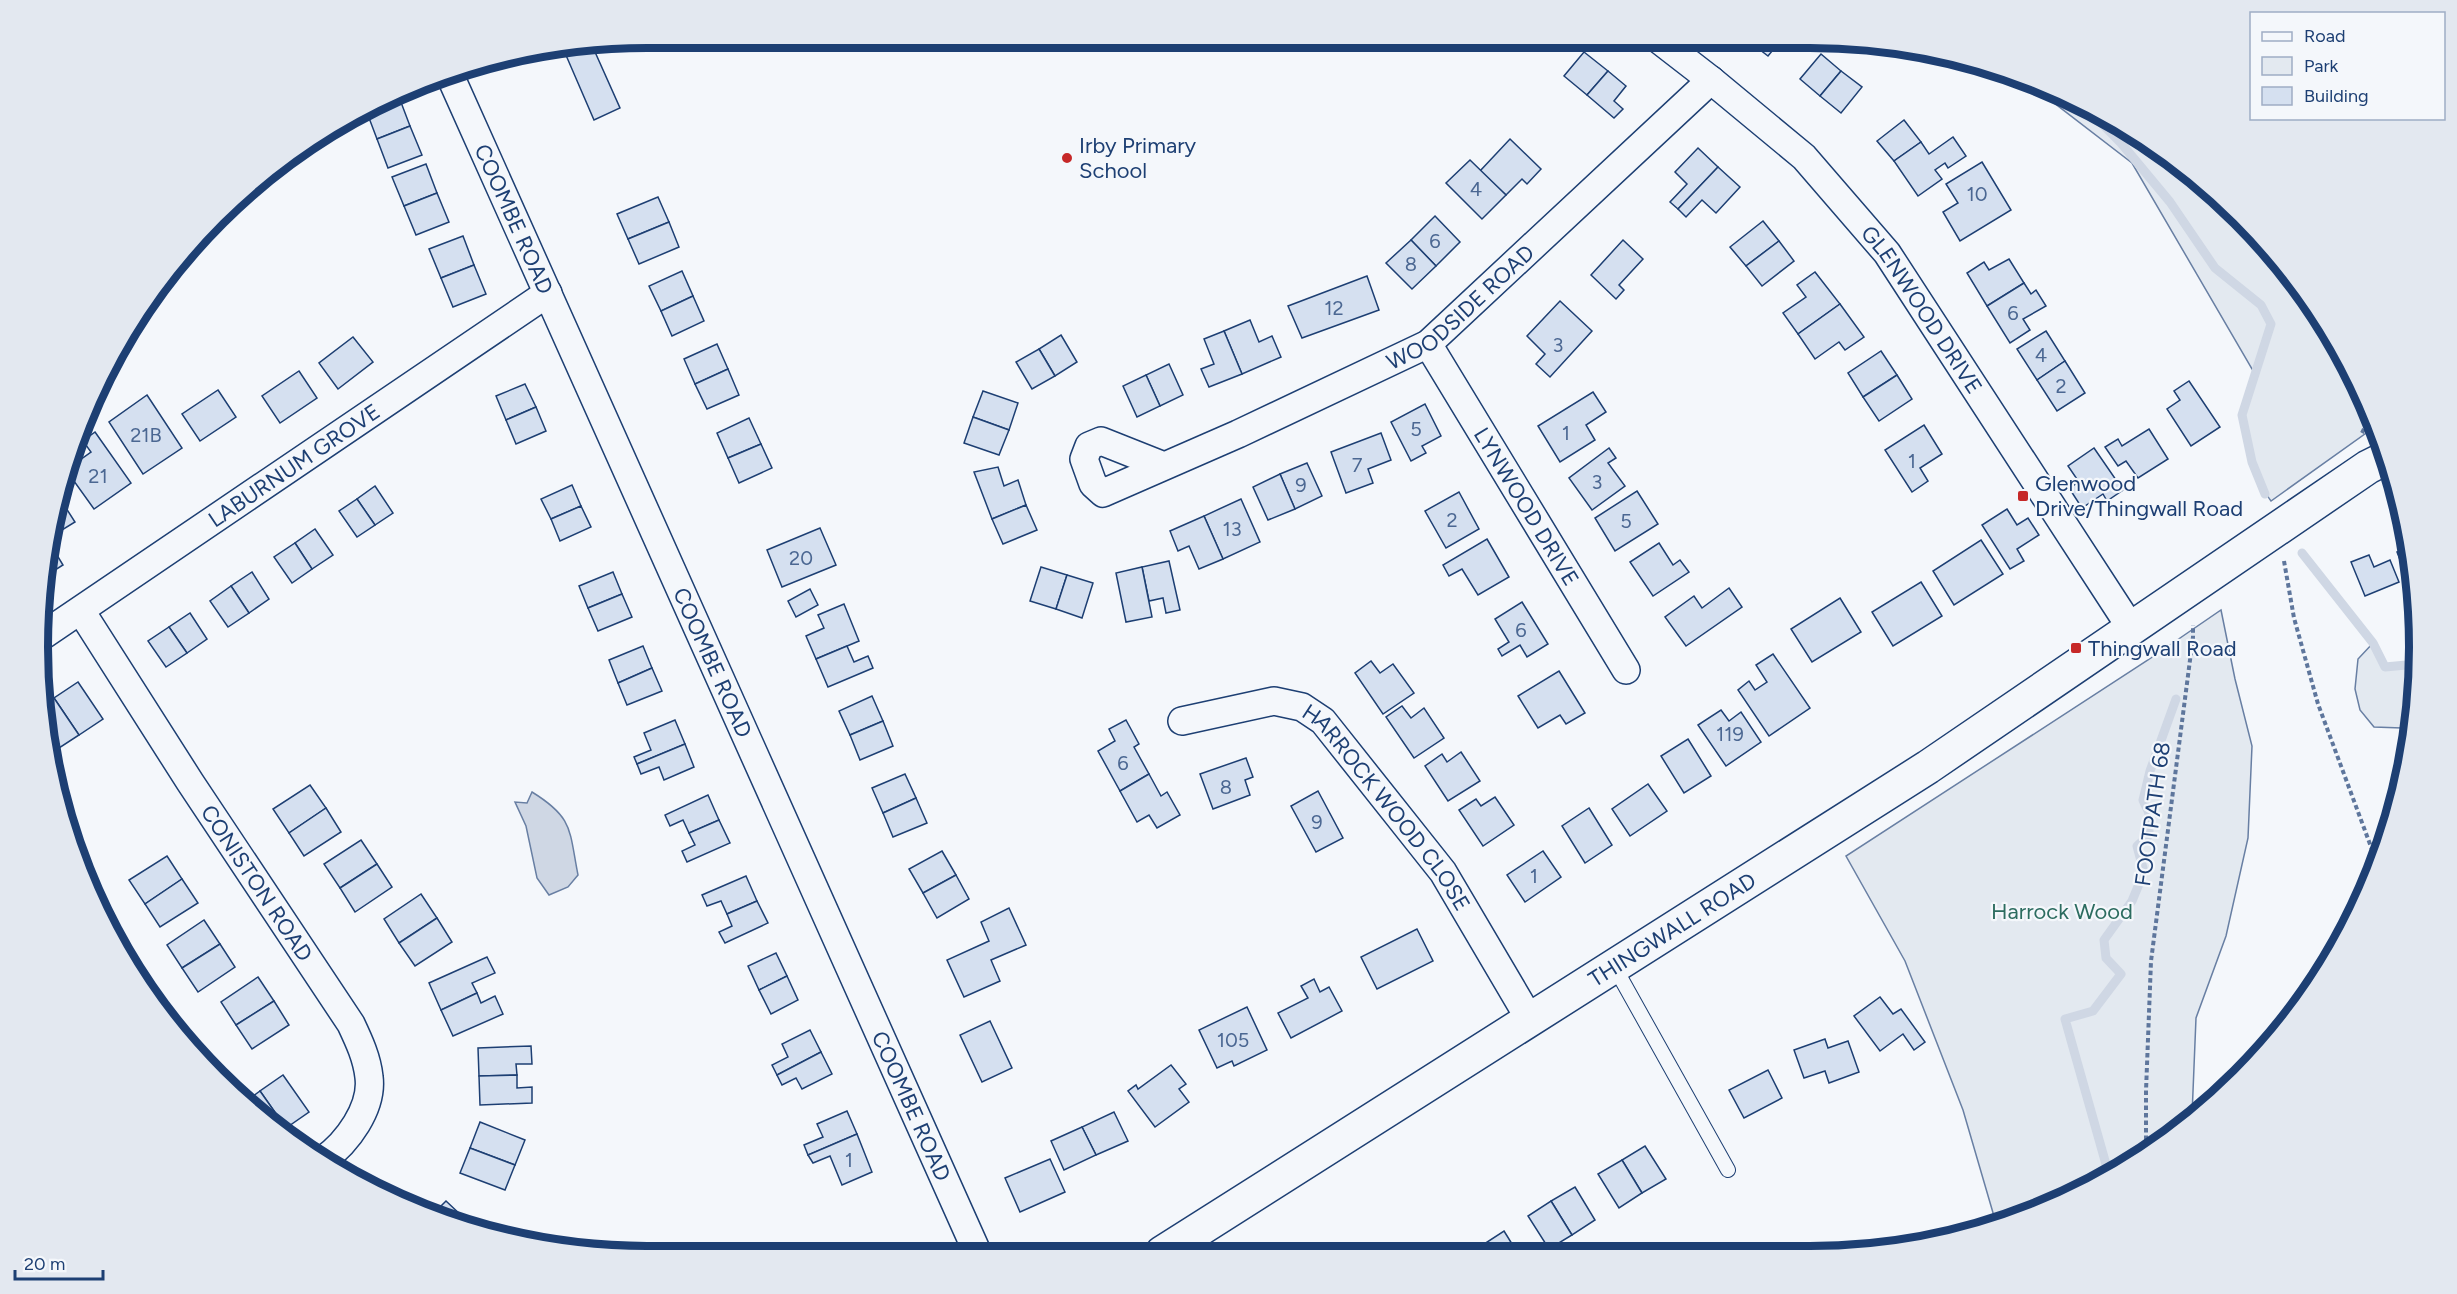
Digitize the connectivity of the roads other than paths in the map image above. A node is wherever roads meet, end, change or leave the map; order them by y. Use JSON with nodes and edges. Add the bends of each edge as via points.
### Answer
{"nodes":[{"id":1,"x":1670,"y":48,"type":"edge"},
{"id":2,"x":1711,"y":80,"type":"junction"},
{"id":3,"x":452,"y":81,"type":"edge"},
{"id":4,"x":548,"y":293,"type":"junction"},
{"id":5,"x":1428,"y":344,"type":"junction"},
{"id":6,"x":2379,"y":461,"type":"edge"},
{"id":7,"x":1164,"y":466,"type":"dead end"},
{"id":8,"x":81,"y":611,"type":"junction"},
{"id":9,"x":2131,"y":628,"type":"junction"},
{"id":10,"x":48,"y":632,"type":"edge"},
{"id":11,"x":1626,"y":670,"type":"dead end"},
{"id":12,"x":1181,"y":721,"type":"dead end"},
{"id":13,"x":1614,"y":966,"type":"junction"},
{"id":14,"x":1529,"y":1018,"type":"junction"},
{"id":15,"x":330,"y":1155,"type":"edge"},
{"id":16,"x":1728,"y":1170,"type":"dead end"},
{"id":17,"x":974,"y":1246,"type":"edge"},
{"id":18,"x":1174,"y":1246,"type":"edge"}],
"edges":[{"from":1,"to":2,"type":"street","name":"GLENWOOD DRIVE"},
{"from":2,"to":5,"type":"street","name":"WOODSIDE ROAD"},
{"from":2,"to":9,"type":"street","name":"GLENWOOD DRIVE","via":[[1804,157],[1887,253]]},
{"from":3,"to":4,"type":"street","name":"COOMBE ROAD"},
{"from":4,"to":8,"type":"street","name":"LABURNUM GROVE"},
{"from":4,"to":17,"type":"street","name":"COOMBE ROAD"},
{"from":5,"to":7,"type":"street","name":"WOODSIDE ROAD"},
{"from":5,"to":11,"type":"street","name":"LYNWOOD DRIVE"},
{"from":6,"to":9,"type":"street","name":"THINGWALL ROAD"},
{"from":8,"to":10,"type":"street","name":"LABURNUM GROVE"},
{"from":8,"to":15,"type":"street","name":"CONISTON ROAD","via":[[356,1033],[370,1079],[366,1102],[354,1126]]},
{"from":9,"to":13,"type":"street","name":"THINGWALL ROAD","via":[[1928,767]]},
{"from":12,"to":14,"type":"street","name":"HARROCK WOOD CLOSE","via":[[1274,701],[1302,707],[1323,721],[1443,872]]},
{"from":13,"to":14,"type":"street","name":"THINGWALL ROAD"},
{"from":13,"to":16,"type":"lane"},
{"from":14,"to":18,"type":"street","name":"THINGWALL ROAD"}]}
